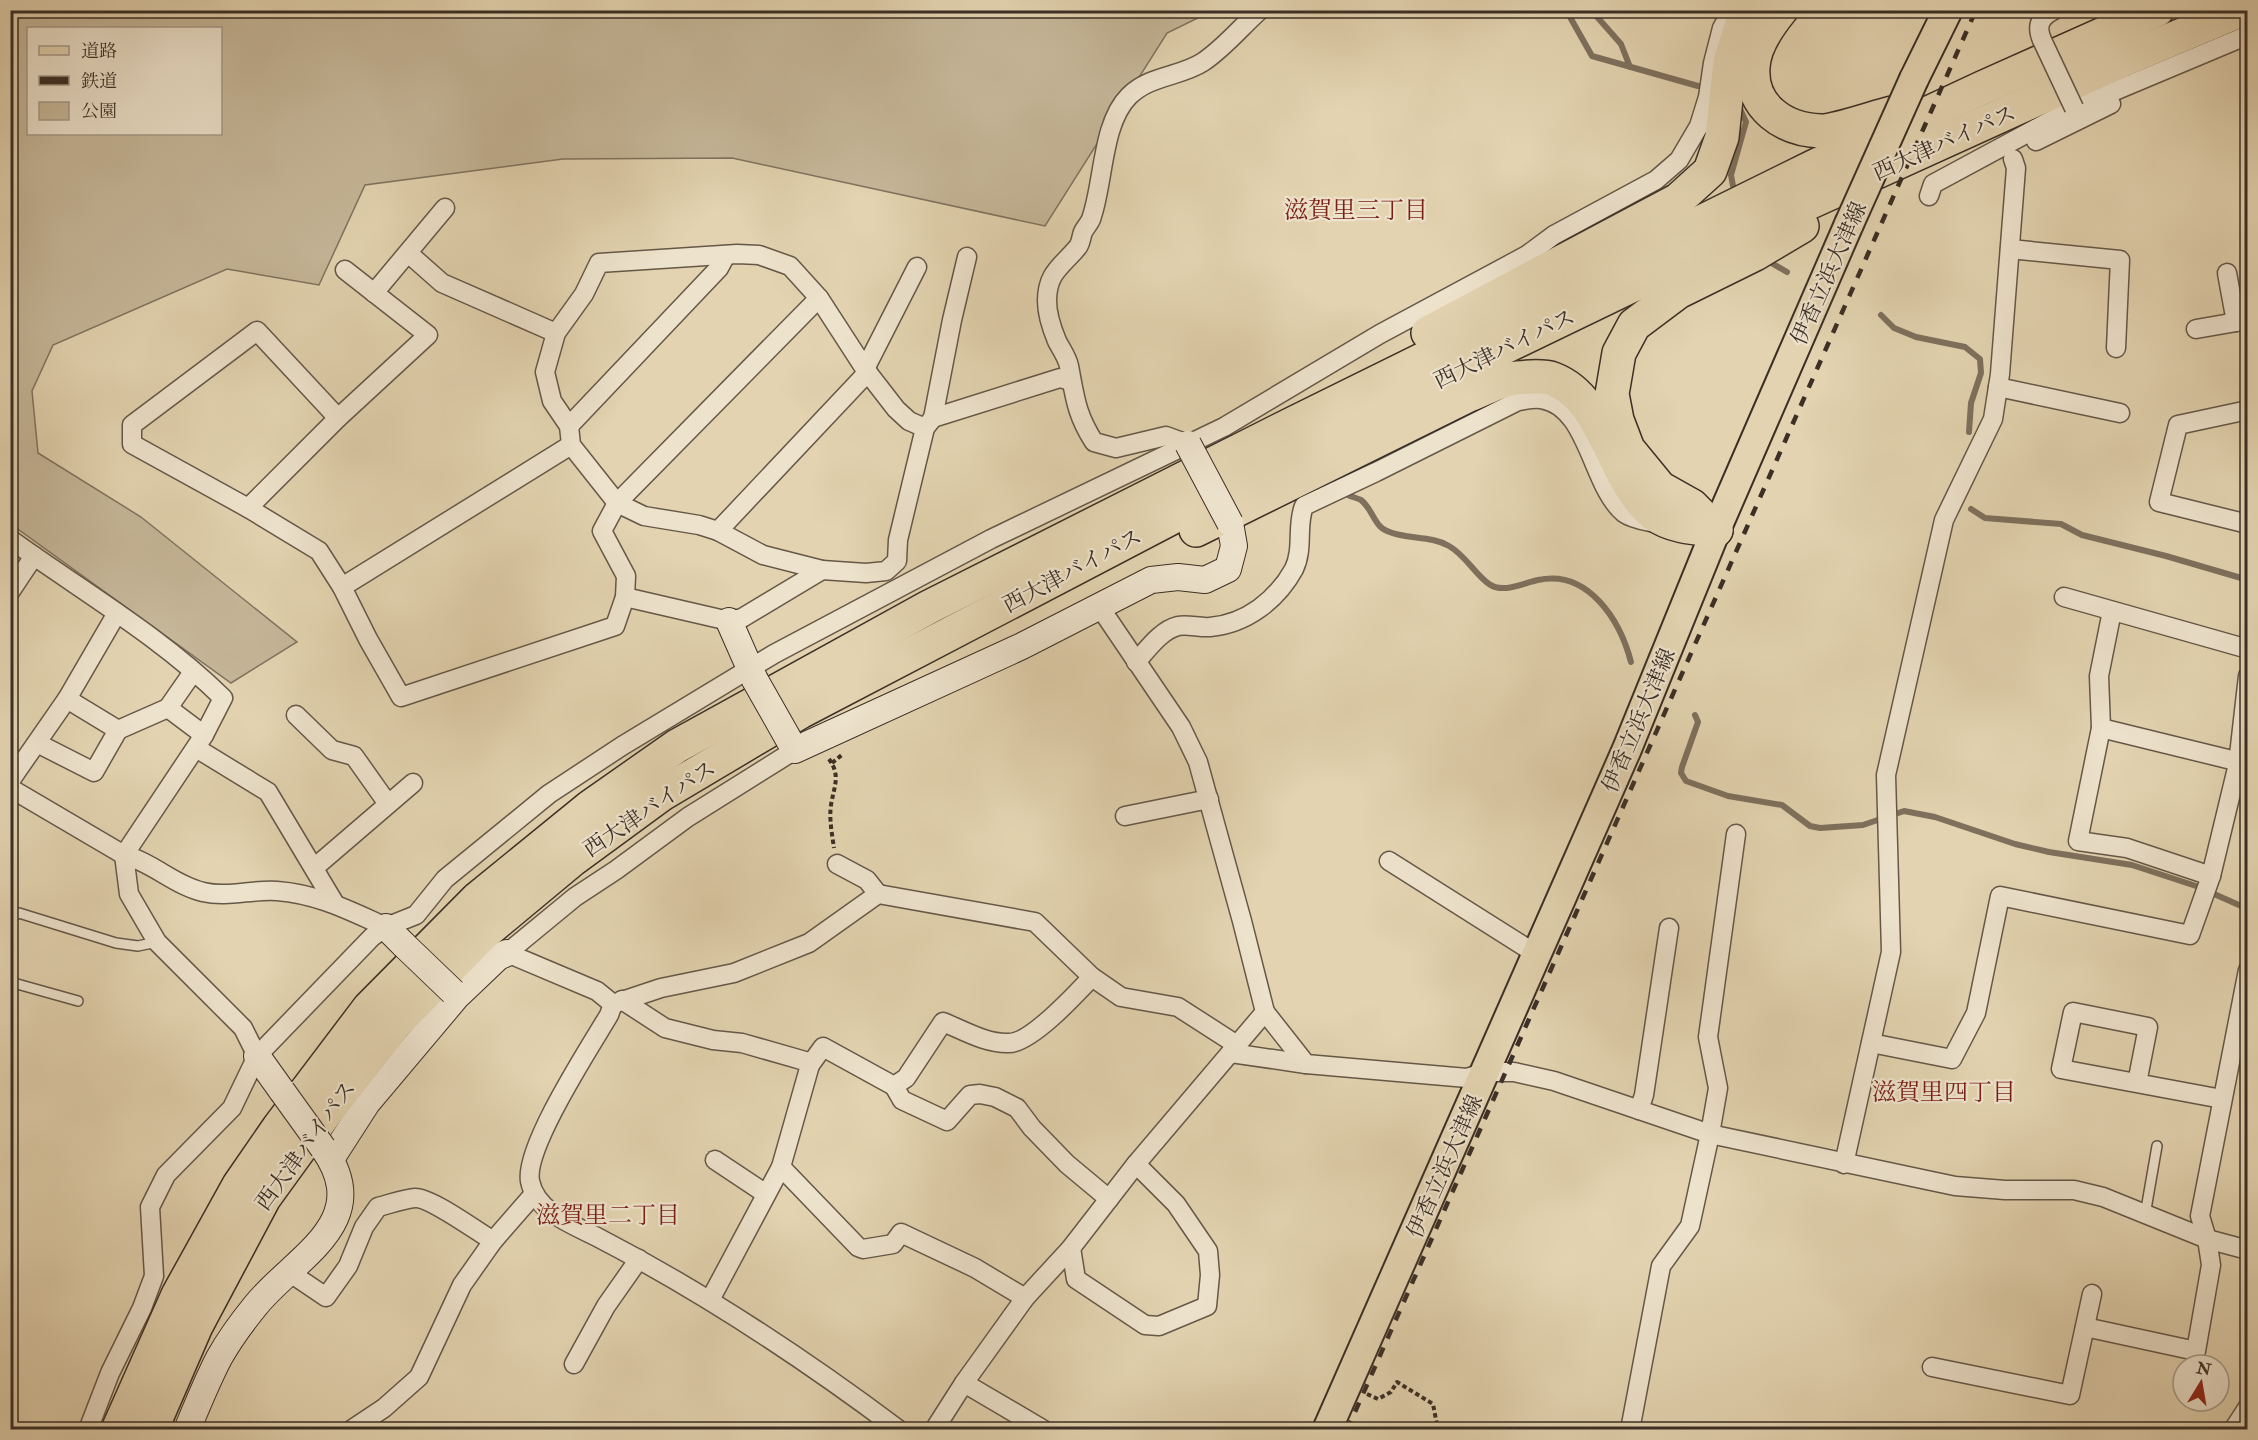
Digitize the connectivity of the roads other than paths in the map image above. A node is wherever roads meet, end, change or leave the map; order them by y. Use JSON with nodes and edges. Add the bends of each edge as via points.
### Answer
{"nodes":[{"id":1,"x":1260,"y":10,"type":"edge"},
{"id":2,"x":1732,"y":10,"type":"edge"},
{"id":3,"x":1752,"y":10,"type":"edge"},
{"id":4,"x":1781,"y":10,"type":"edge"},
{"id":5,"x":1948,"y":10,"type":"edge"},
{"id":6,"x":2054,"y":10,"type":"edge"},
{"id":7,"x":2157,"y":10,"type":"edge"},
{"id":8,"x":2241,"y":10,"type":"edge"},
{"id":9,"x":2247,"y":35,"type":"edge"},
{"id":10,"x":2247,"y":43,"type":"edge"},
{"id":11,"x":1982,"y":88,"type":"junction"},
{"id":12,"x":2060,"y":102,"type":"junction"},
{"id":13,"x":2013,"y":159,"type":"junction"},
{"id":14,"x":445,"y":208,"type":"dead end"},
{"id":15,"x":2010,"y":249,"type":"junction"},
{"id":16,"x":408,"y":253,"type":"junction"},
{"id":17,"x":726,"y":255,"type":"junction"},
{"id":18,"x":967,"y":257,"type":"dead end"},
{"id":19,"x":917,"y":267,"type":"dead end"},
{"id":20,"x":345,"y":270,"type":"dead end"},
{"id":21,"x":2227,"y":273,"type":"dead end"},
{"id":22,"x":374,"y":292,"type":"junction"},
{"id":23,"x":819,"y":298,"type":"junction"},
{"id":24,"x":2242,"y":321,"type":"edge"},
{"id":25,"x":2196,"y":329,"type":"dead end"},
{"id":26,"x":556,"y":333,"type":"junction"},
{"id":27,"x":2116,"y":348,"type":"dead end"},
{"id":28,"x":867,"y":371,"type":"junction"},
{"id":29,"x":1070,"y":381,"type":"junction"},
{"id":30,"x":1998,"y":387,"type":"junction"},
{"id":31,"x":2247,"y":410,"type":"edge"},
{"id":32,"x":2120,"y":413,"type":"dead end"},
{"id":33,"x":338,"y":418,"type":"junction"},
{"id":34,"x":929,"y":423,"type":"junction"},
{"id":35,"x":1292,"y":424,"type":"junction"},
{"id":36,"x":569,"y":426,"type":"junction"},
{"id":37,"x":1188,"y":444,"type":"junction"},
{"id":38,"x":571,"y":445,"type":"junction"},
{"id":39,"x":617,"y":503,"type":"junction"},
{"id":40,"x":248,"y":508,"type":"junction"},
{"id":41,"x":2247,"y":524,"type":"edge"},
{"id":42,"x":1681,"y":527,"type":"junction"},
{"id":43,"x":1716,"y":530,"type":"junction"},
{"id":44,"x":718,"y":531,"type":"junction"},
{"id":45,"x":10,"y":539,"type":"edge"},
{"id":46,"x":34,"y":556,"type":"junction"},
{"id":47,"x":897,"y":561,"type":"junction"},
{"id":48,"x":942,"y":565,"type":"junction"},
{"id":49,"x":822,"y":570,"type":"junction"},
{"id":50,"x":342,"y":587,"type":"junction"},
{"id":51,"x":10,"y":592,"type":"edge"},
{"id":52,"x":625,"y":597,"type":"junction"},
{"id":53,"x":2064,"y":597,"type":"dead end"},
{"id":54,"x":1099,"y":606,"type":"junction"},
{"id":55,"x":2112,"y":611,"type":"junction"},
{"id":56,"x":117,"y":613,"type":"junction"},
{"id":57,"x":729,"y":621,"type":"junction"},
{"id":58,"x":940,"y":639,"type":"junction"},
{"id":59,"x":2247,"y":649,"type":"edge"},
{"id":60,"x":1136,"y":662,"type":"junction"},
{"id":61,"x":193,"y":672,"type":"junction"},
{"id":62,"x":752,"y":674,"type":"junction"},
{"id":63,"x":2247,"y":676,"type":"edge"},
{"id":64,"x":67,"y":699,"type":"junction"},
{"id":65,"x":168,"y":708,"type":"junction"},
{"id":66,"x":296,"y":715,"type":"dead end"},
{"id":67,"x":2101,"y":728,"type":"junction"},
{"id":68,"x":118,"y":730,"type":"junction"},
{"id":69,"x":200,"y":742,"type":"junction"},
{"id":70,"x":37,"y":743,"type":"junction"},
{"id":71,"x":792,"y":745,"type":"junction"},
{"id":72,"x":2243,"y":764,"type":"edge"},
{"id":73,"x":10,"y":781,"type":"edge"},
{"id":74,"x":413,"y":783,"type":"dead end"},
{"id":75,"x":10,"y":788,"type":"edge"},
{"id":76,"x":1209,"y":799,"type":"junction"},
{"id":77,"x":388,"y":804,"type":"junction"},
{"id":78,"x":1125,"y":816,"type":"dead end"},
{"id":79,"x":1736,"y":834,"type":"dead end"},
{"id":80,"x":124,"y":855,"type":"junction"},
{"id":81,"x":1389,"y":861,"type":"dead end"},
{"id":82,"x":837,"y":864,"type":"road end"},
{"id":83,"x":314,"y":868,"type":"junction"},
{"id":84,"x":2211,"y":876,"type":"junction"},
{"id":85,"x":878,"y":894,"type":"junction"},
{"id":86,"x":335,"y":904,"type":"junction"},
{"id":87,"x":10,"y":918,"type":"edge"},
{"id":88,"x":1669,"y":928,"type":"dead end"},
{"id":89,"x":395,"y":936,"type":"junction"},
{"id":90,"x":157,"y":942,"type":"junction"},
{"id":91,"x":507,"y":953,"type":"junction"},
{"id":92,"x":1536,"y":954,"type":"junction"},
{"id":93,"x":2247,"y":970,"type":"edge"},
{"id":94,"x":1092,"y":978,"type":"junction"},
{"id":95,"x":10,"y":982,"type":"edge"},
{"id":96,"x":455,"y":994,"type":"junction"},
{"id":97,"x":78,"y":1001,"type":"dead end"},
{"id":98,"x":617,"y":1002,"type":"junction"},
{"id":99,"x":1265,"y":1012,"type":"junction"},
{"id":100,"x":1871,"y":1043,"type":"junction"},
{"id":101,"x":1234,"y":1049,"type":"junction"},
{"id":102,"x":257,"y":1056,"type":"junction"},
{"id":103,"x":1306,"y":1064,"type":"junction"},
{"id":104,"x":810,"y":1065,"type":"junction"},
{"id":105,"x":1485,"y":1072,"type":"junction"},
{"id":106,"x":2138,"y":1083,"type":"junction"},
{"id":107,"x":894,"y":1086,"type":"junction"},
{"id":108,"x":2222,"y":1099,"type":"junction"},
{"id":109,"x":1639,"y":1110,"type":"junction"},
{"id":110,"x":1710,"y":1134,"type":"junction"},
{"id":111,"x":2157,"y":1146,"type":"dead end"},
{"id":112,"x":327,"y":1154,"type":"junction"},
{"id":113,"x":715,"y":1160,"type":"dead end"},
{"id":114,"x":1136,"y":1164,"type":"junction"},
{"id":115,"x":1844,"y":1164,"type":"junction"},
{"id":116,"x":781,"y":1167,"type":"junction"},
{"id":117,"x":534,"y":1194,"type":"junction"},
{"id":118,"x":766,"y":1194,"type":"junction"},
{"id":119,"x":1109,"y":1199,"type":"junction"},
{"id":120,"x":2145,"y":1215,"type":"junction"},
{"id":121,"x":2207,"y":1239,"type":"junction"},
{"id":122,"x":493,"y":1241,"type":"junction"},
{"id":123,"x":1071,"y":1248,"type":"junction"},
{"id":124,"x":2247,"y":1250,"type":"edge"},
{"id":125,"x":639,"y":1259,"type":"junction"},
{"id":126,"x":289,"y":1272,"type":"junction"},
{"id":127,"x":2092,"y":1294,"type":"dead end"},
{"id":128,"x":1025,"y":1298,"type":"junction"},
{"id":129,"x":710,"y":1300,"type":"junction"},
{"id":130,"x":2085,"y":1327,"type":"junction"},
{"id":131,"x":574,"y":1364,"type":"dead end"},
{"id":132,"x":1932,"y":1367,"type":"dead end"},
{"id":133,"x":964,"y":1383,"type":"junction"},
{"id":134,"x":2247,"y":1407,"type":"edge"},
{"id":135,"x":88,"y":1430,"type":"edge"},
{"id":136,"x":118,"y":1430,"type":"edge"},
{"id":137,"x":151,"y":1430,"type":"edge"},
{"id":138,"x":187,"y":1430,"type":"edge"},
{"id":139,"x":351,"y":1430,"type":"edge"},
{"id":140,"x":899,"y":1430,"type":"edge"},
{"id":141,"x":934,"y":1430,"type":"edge"},
{"id":142,"x":1044,"y":1430,"type":"edge"},
{"id":143,"x":1327,"y":1430,"type":"edge"},
{"id":144,"x":1630,"y":1430,"type":"edge"},
{"id":145,"x":2233,"y":1430,"type":"edge"}],
"edges":[{"from":1,"to":29,"type":"street","via":[[1201,63],[1148,81],[1120,107],[1092,218],[1079,246],[1052,274],[1047,299]]},
{"from":2,"to":37,"type":"street","via":[[1722,28],[1699,126],[1679,160],[1656,180],[1380,334],[1274,399]]},
{"from":3,"to":35,"type":"highway","via":[[1742,24],[1730,62],[1722,137],[1710,171],[1678,200],[1437,328]]},
{"from":4,"to":11,"type":"highway","via":[[1759,44],[1753,66],[1754,88],[1763,106],[1779,120],[1800,129],[1824,131]]},
{"from":5,"to":43,"type":"main road","name":"伊香立浜大津線","bridge":true,"via":[[1849,224]]},
{"from":6,"to":12,"type":"street","bridge":true,"via":[[2040,21],[2038,31]]},
{"from":7,"to":11,"type":"highway","name":"西大津バイパス"},
{"from":8,"to":12,"type":"highway","name":"西大津バイパス","via":[[2123,60]]},
{"from":9,"to":12,"type":"street"},
{"from":10,"to":13,"type":"street","via":[[2015,151]]},
{"from":11,"to":35,"type":"highway","name":"西大津バイパス"},
{"from":12,"to":13,"type":"street","via":[[1933,184],[1929,196],[1996,162]]},
{"from":12,"to":43,"type":"highway","via":[[1817,218],[1678,292],[1634,325],[1619,353],[1612,394],[1628,449],[1660,488],[1692,506]]},
{"from":12,"to":58,"type":"highway","name":"西大津バイパス","via":[[1716,245],[1484,357]]},
{"from":13,"to":15,"type":"street","via":[[2016,168]]},
{"from":14,"to":16,"type":"street"},
{"from":15,"to":27,"type":"street","via":[[2120,260]]},
{"from":15,"to":30,"type":"street"},
{"from":16,"to":22,"type":"street"},
{"from":16,"to":26,"type":"street","via":[[442,283]]},
{"from":17,"to":23,"type":"street","via":[[759,255],[790,266]]},
{"from":17,"to":26,"type":"street","via":[[599,263],[584,294]]},
{"from":17,"to":36,"type":"street","via":[[719,268]]},
{"from":18,"to":34,"type":"street"},
{"from":19,"to":28,"type":"street"},
{"from":20,"to":22,"type":"street"},
{"from":21,"to":24,"type":"street"},
{"from":22,"to":33,"type":"street","via":[[428,335]]},
{"from":23,"to":28,"type":"street"},
{"from":23,"to":39,"type":"street"},
{"from":24,"to":25,"type":"street"},
{"from":26,"to":36,"type":"street","via":[[545,372],[552,401]]},
{"from":28,"to":34,"type":"street","via":[[909,422]]},
{"from":28,"to":44,"type":"street"},
{"from":29,"to":34,"type":"street","via":[[1059,378]]},
{"from":29,"to":37,"type":"street","via":[[1082,423],[1094,442],[1116,448],[1166,436]]},
{"from":30,"to":32,"type":"street"},
{"from":30,"to":100,"type":"street","via":[[1993,419],[1944,520],[1886,775],[1891,952]]},
{"from":31,"to":41,"type":"street","via":[[2178,425],[2159,502]]},
{"from":33,"to":40,"type":"street"},
{"from":33,"to":40,"type":"street","via":[[257,331],[132,426],[132,444]]},
{"from":34,"to":47,"type":"street","via":[[898,540]]},
{"from":35,"to":136,"type":"highway","name":"西大津バイパス","via":[[929,607],[677,746],[590,807],[477,899],[369,1008],[239,1185],[178,1296]]},
{"from":36,"to":38,"type":"street"},
{"from":37,"to":48,"type":"street"},
{"from":37,"to":54,"type":"street","bridge":true,"via":[[1230,523],[1234,546],[1228,569],[1205,580],[1151,580]]},
{"from":38,"to":39,"type":"street"},
{"from":38,"to":50,"type":"street"},
{"from":39,"to":44,"type":"street","via":[[644,516]]},
{"from":39,"to":52,"type":"street","via":[[602,531],[626,576]]},
{"from":40,"to":50,"type":"street","via":[[319,551]]},
{"from":42,"to":43,"type":"highway"},
{"from":42,"to":58,"type":"highway","via":[[1654,514],[1632,489],[1579,395],[1552,379],[1515,378],[1469,395],[1022,616]]},
{"from":42,"to":60,"type":"street","via":[[1625,514],[1608,494],[1584,439],[1565,410],[1542,399],[1518,400],[1304,506],[1300,515],[1299,554],[1286,580],[1266,604],[1221,626],[1177,626],[1161,636]]},
{"from":43,"to":92,"type":"main road","name":"伊香立浜大津線","via":[[1627,748]]},
{"from":44,"to":49,"type":"street","via":[[763,555]]},
{"from":45,"to":46,"type":"street"},
{"from":46,"to":51,"type":"street"},
{"from":46,"to":56,"type":"street"},
{"from":47,"to":48,"type":"street"},
{"from":47,"to":49,"type":"street","via":[[886,571]]},
{"from":48,"to":62,"type":"street"},
{"from":49,"to":57,"type":"street","via":[[742,618]]},
{"from":50,"to":52,"type":"street","via":[[401,697],[615,626]]},
{"from":52,"to":57,"type":"street"},
{"from":53,"to":55,"type":"street"},
{"from":54,"to":60,"type":"street"},
{"from":54,"to":71,"type":"street","via":[[1022,646]]},
{"from":55,"to":59,"type":"street"},
{"from":55,"to":67,"type":"street","via":[[2099,676]]},
{"from":56,"to":61,"type":"street"},
{"from":56,"to":64,"type":"street"},
{"from":57,"to":62,"type":"street"},
{"from":58,"to":137,"type":"highway","name":"西大津バイパス","via":[[800,712],[662,794],[572,860],[483,934],[394,1025],[264,1198],[196,1326]]},
{"from":60,"to":76,"type":"street","via":[[1181,727],[1198,762]]},
{"from":61,"to":65,"type":"street"},
{"from":61,"to":69,"type":"street","via":[[224,698]]},
{"from":62,"to":71,"type":"street","bridge":true},
{"from":62,"to":89,"type":"street","via":[[622,746],[549,794],[445,879]]},
{"from":63,"to":72,"type":"street"},
{"from":64,"to":68,"type":"street"},
{"from":64,"to":70,"type":"street"},
{"from":65,"to":68,"type":"street"},
{"from":65,"to":69,"type":"street"},
{"from":66,"to":77,"type":"street","via":[[332,750],[354,756]]},
{"from":67,"to":72,"type":"street"},
{"from":67,"to":84,"type":"street","via":[[2078,841],[2127,848]]},
{"from":68,"to":70,"type":"street","via":[[94,772]]},
{"from":69,"to":80,"type":"street"},
{"from":69,"to":83,"type":"street","via":[[268,792]]},
{"from":70,"to":73,"type":"street"},
{"from":71,"to":91,"type":"street","via":[[575,897]]},
{"from":72,"to":84,"type":"street"},
{"from":74,"to":77,"type":"street"},
{"from":75,"to":80,"type":"street"},
{"from":76,"to":78,"type":"street"},
{"from":76,"to":99,"type":"street"},
{"from":77,"to":83,"type":"street"},
{"from":79,"to":110,"type":"street","via":[[1708,1037],[1718,1088]]},
{"from":80,"to":86,"type":"street","via":[[138,858],[203,892],[276,891]]},
{"from":80,"to":90,"type":"street","via":[[129,894]]},
{"from":81,"to":92,"type":"street"},
{"from":82,"to":85,"type":"street","via":[[867,880]]},
{"from":83,"to":86,"type":"street"},
{"from":84,"to":100,"type":"street","via":[[2190,934],[2000,896],[1976,1013],[1952,1059]]},
{"from":85,"to":94,"type":"street","via":[[1035,922]]},
{"from":85,"to":98,"type":"street","via":[[809,943],[734,973],[661,988]]},
{"from":86,"to":89,"type":"street"},
{"from":87,"to":90,"type":"lane","via":[[19,913],[116,943],[138,946]]},
{"from":88,"to":109,"type":"street"},
{"from":89,"to":96,"type":"street","bridge":true},
{"from":89,"to":102,"type":"street","via":[[372,937]]},
{"from":90,"to":102,"type":"street","via":[[243,1028]]},
{"from":91,"to":96,"type":"street"},
{"from":91,"to":98,"type":"street"},
{"from":92,"to":105,"type":"main road","name":"伊香立浜大津線"},
{"from":93,"to":108,"type":"street"},
{"from":94,"to":101,"type":"street","via":[[1121,996],[1178,1006]]},
{"from":94,"to":107,"type":"street","via":[[1018,1042],[985,1039],[943,1022],[906,1078]]},
{"from":95,"to":97,"type":"lane"},
{"from":96,"to":112,"type":"street"},
{"from":98,"to":104,"type":"street","via":[[665,1028],[741,1043]]},
{"from":98,"to":117,"type":"street","via":[[543,1132],[530,1165]]},
{"from":99,"to":101,"type":"street"},
{"from":99,"to":103,"type":"street"},
{"from":100,"to":115,"type":"street"},
{"from":101,"to":103,"type":"street"},
{"from":101,"to":114,"type":"street"},
{"from":102,"to":112,"type":"street","bridge":true},
{"from":102,"to":135,"type":"street","via":[[232,1108],[166,1175],[150,1208],[154,1276]]},
{"from":103,"to":105,"type":"street","via":[[1467,1078]]},
{"from":104,"to":107,"type":"street","via":[[823,1047]]},
{"from":104,"to":116,"type":"street"},
{"from":105,"to":109,"type":"street","via":[[1505,1071],[1554,1081]]},
{"from":105,"to":143,"type":"main road","name":"伊香立浜大津線"},
{"from":106,"to":106,"type":"street","via":[[2061,1069],[2073,1012],[2148,1027]]},
{"from":106,"to":108,"type":"street"},
{"from":107,"to":119,"type":"street","via":[[902,1100],[947,1121],[970,1095],[995,1097],[1017,1108],[1067,1164]]},
{"from":108,"to":121,"type":"street","via":[[2200,1216]]},
{"from":109,"to":110,"type":"street"},
{"from":110,"to":115,"type":"street"},
{"from":110,"to":144,"type":"street","via":[[1690,1226],[1661,1266]]},
{"from":111,"to":120,"type":"lane"},
{"from":112,"to":126,"type":"street","via":[[339,1184],[335,1221],[320,1243]]},
{"from":113,"to":118,"type":"street"},
{"from":114,"to":119,"type":"street"},
{"from":114,"to":123,"type":"street","via":[[1176,1204],[1208,1251],[1207,1306],[1159,1326],[1145,1325],[1076,1279]]},
{"from":115,"to":120,"type":"street","via":[[1955,1186],[2074,1190],[2103,1197]]},
{"from":116,"to":118,"type":"street"},
{"from":116,"to":128,"type":"street","via":[[858,1247],[893,1244],[901,1233],[975,1268]]},
{"from":117,"to":122,"type":"street"},
{"from":117,"to":125,"type":"street","via":[[552,1213]]},
{"from":118,"to":129,"type":"street"},
{"from":119,"to":123,"type":"street"},
{"from":120,"to":121,"type":"street"},
{"from":121,"to":124,"type":"street"},
{"from":121,"to":130,"type":"street","via":[[2211,1265],[2196,1350]]},
{"from":122,"to":126,"type":"street","via":[[459,1217],[417,1198],[378,1207],[364,1227],[348,1266],[326,1297]]},
{"from":122,"to":139,"type":"street","via":[[462,1285],[419,1377]]},
{"from":123,"to":128,"type":"street"},
{"from":125,"to":129,"type":"street"},
{"from":125,"to":131,"type":"street","via":[[606,1306]]},
{"from":126,"to":138,"type":"street","via":[[257,1304],[219,1357]]},
{"from":127,"to":130,"type":"street"},
{"from":128,"to":133,"type":"street"},
{"from":129,"to":140,"type":"street"},
{"from":130,"to":132,"type":"street","via":[[2070,1395]]},
{"from":133,"to":141,"type":"street"},
{"from":133,"to":142,"type":"street"},
{"from":134,"to":145,"type":"street"}]}
